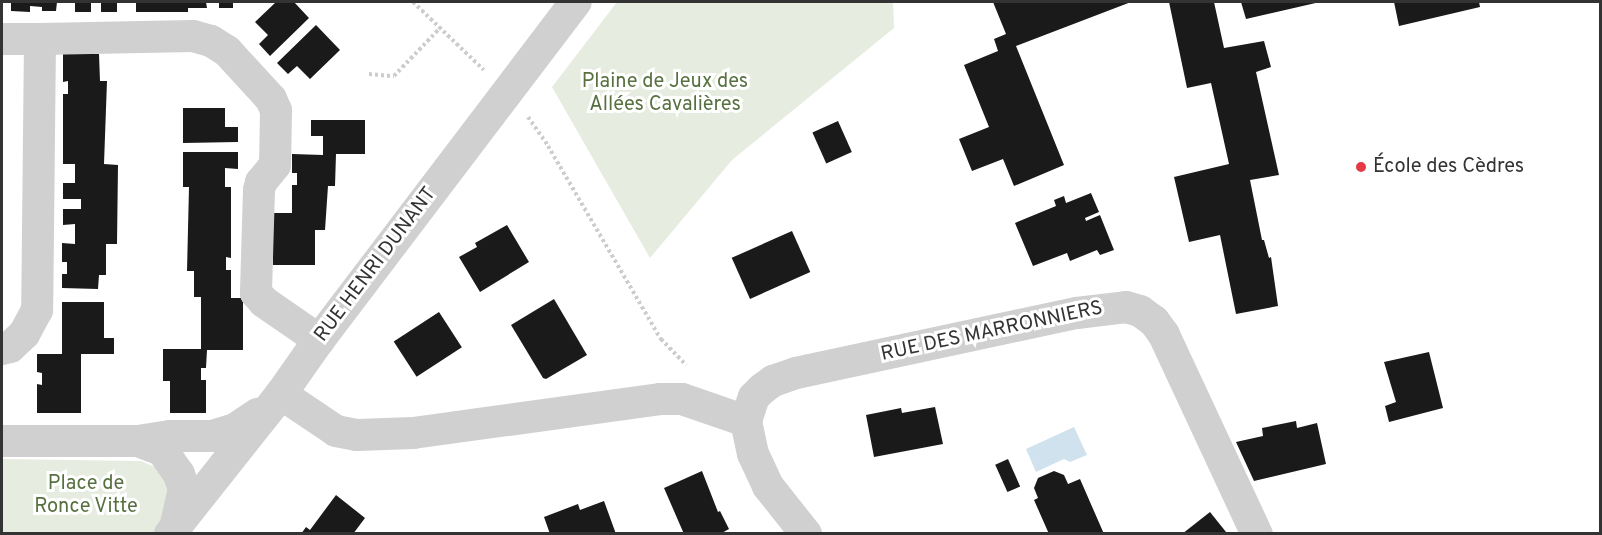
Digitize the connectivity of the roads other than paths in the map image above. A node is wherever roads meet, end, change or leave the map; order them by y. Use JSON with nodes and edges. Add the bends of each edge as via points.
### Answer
{"nodes":[{"id":1,"x":576,"y":2,"type":"edge"},
{"id":2,"x":2,"y":39,"type":"edge"},
{"id":3,"x":40,"y":39,"type":"junction"},
{"id":4,"x":319,"y":340,"type":"junction"},
{"id":5,"x":2,"y":349,"type":"edge"},
{"id":6,"x":281,"y":394,"type":"junction"},
{"id":7,"x":747,"y":421,"type":"junction"},
{"id":8,"x":2,"y":441,"type":"edge"},
{"id":9,"x":138,"y":441,"type":"junction"},
{"id":10,"x":172,"y":531,"type":"edge"},
{"id":11,"x":806,"y":534,"type":"edge"},
{"id":12,"x":1257,"y":534,"type":"edge"}],
"edges":[{"from":1,"to":4,"type":"street","name":"RUE HENRI DUNANT"},
{"from":2,"to":3,"type":"street"},
{"from":3,"to":4,"type":"street","via":[[193,36],[211,40],[227,51],[271,99],[276,110],[275,165],[259,189],[256,293]]},
{"from":3,"to":5,"type":"street","via":[[37,310],[24,334]]},
{"from":4,"to":6,"type":"street","name":"RUE HENRI DUNANT"},
{"from":6,"to":7,"type":"street","via":[[336,431],[357,435],[413,434],[660,399],[691,401]]},
{"from":6,"to":9,"type":"street","via":[[245,423],[224,434]]},
{"from":6,"to":10,"type":"street","name":"RUE HENRI DUNANT"},
{"from":7,"to":11,"type":"street","via":[[753,454],[768,486]]},
{"from":7,"to":12,"type":"street","name":"RUE DES MARRONNIERS","via":[[754,397],[784,377],[1077,313],[1126,307],[1154,321],[1164,335]]},
{"from":8,"to":9,"type":"street"},
{"from":9,"to":10,"type":"street","name":"RUE HENRI DUNANT","via":[[162,450],[179,474],[183,501]]}]}
